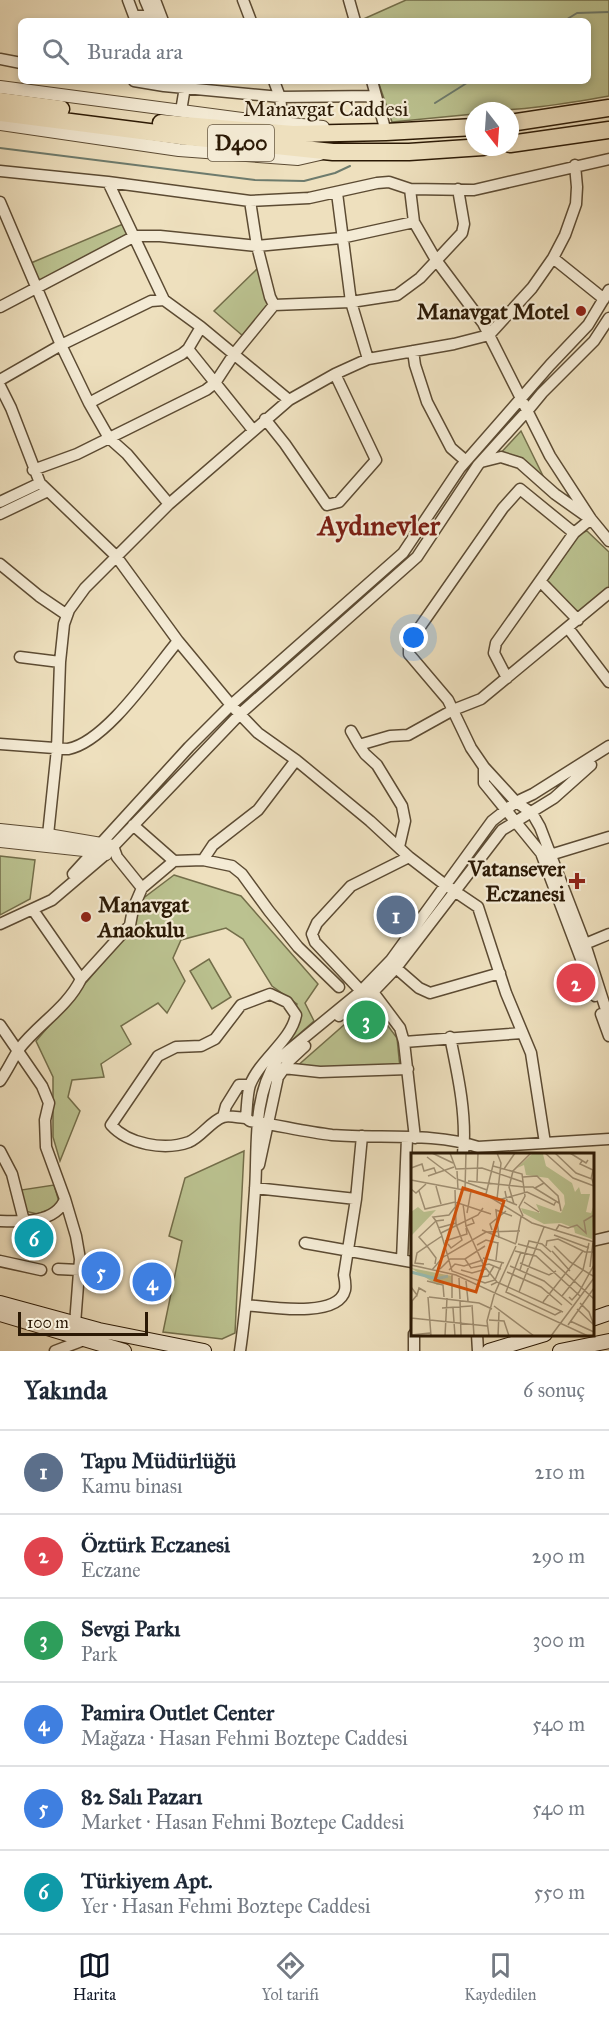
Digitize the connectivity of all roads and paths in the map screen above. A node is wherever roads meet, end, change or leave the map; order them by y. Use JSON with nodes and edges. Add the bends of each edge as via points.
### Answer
{"nodes":[{"id":1,"x":128,"y":0,"type":"edge"},
{"id":2,"x":145,"y":0,"type":"edge"},
{"id":3,"x":155,"y":0,"type":"edge"},
{"id":4,"x":243,"y":0,"type":"edge"},
{"id":5,"x":349,"y":0,"type":"edge"},
{"id":6,"x":153,"y":18,"type":"edge"},
{"id":7,"x":162,"y":18,"type":"edge"},
{"id":8,"x":250,"y":18,"type":"edge"},
{"id":9,"x":354,"y":18,"type":"edge"},
{"id":10,"x":0,"y":59,"type":"edge"},
{"id":11,"x":18,"y":62,"type":"edge"},
{"id":12,"x":184,"y":84,"type":"edge"},
{"id":13,"x":275,"y":84,"type":"edge"},
{"id":14,"x":373,"y":84,"type":"edge"},
{"id":15,"x":0,"y":87,"type":"edge"},
{"id":16,"x":376,"y":96,"type":"junction"},
{"id":17,"x":280,"y":97,"type":"junction"},
{"id":18,"x":0,"y":101,"type":"edge"},
{"id":19,"x":609,"y":108,"type":"edge"},
{"id":20,"x":181,"y":111,"type":"junction"},
{"id":21,"x":0,"y":113,"type":"edge"},
{"id":22,"x":519,"y":122,"type":"edge"},
{"id":23,"x":283,"y":123,"type":"junction"},
{"id":24,"x":0,"y":124,"type":"edge"},
{"id":25,"x":465,"y":128,"type":"edge"},
{"id":26,"x":386,"y":132,"type":"junction"},
{"id":27,"x":607,"y":132,"type":"edge"},
{"id":28,"x":357,"y":133,"type":"junction"},
{"id":29,"x":519,"y":143,"type":"edge"},
{"id":30,"x":465,"y":148,"type":"edge"},
{"id":31,"x":333,"y":152,"type":"junction"},
{"id":32,"x":609,"y":159,"type":"edge"},
{"id":33,"x":575,"y":165,"type":"junction"},
{"id":34,"x":0,"y":171,"type":"edge"},
{"id":35,"x":108,"y":182,"type":"junction"},
{"id":36,"x":410,"y":189,"type":"junction"},
{"id":37,"x":458,"y":189,"type":"junction"},
{"id":38,"x":337,"y":193,"type":"junction"},
{"id":39,"x":250,"y":201,"type":"junction"},
{"id":40,"x":0,"y":202,"type":"edge"},
{"id":41,"x":3,"y":218,"type":"edge"},
{"id":42,"x":414,"y":222,"type":"junction"},
{"id":43,"x":135,"y":236,"type":"junction"},
{"id":44,"x":341,"y":238,"type":"junction"},
{"id":45,"x":257,"y":246,"type":"junction"},
{"id":46,"x":553,"y":258,"type":"junction"},
{"id":47,"x":436,"y":260,"type":"junction"},
{"id":48,"x":37,"y":287,"type":"junction"},
{"id":49,"x":606,"y":294,"type":"edge"},
{"id":50,"x":164,"y":300,"type":"junction"},
{"id":51,"x":351,"y":302,"type":"junction"},
{"id":52,"x":274,"y":305,"type":"junction"},
{"id":53,"x":0,"y":307,"type":"edge"},
{"id":54,"x":609,"y":318,"type":"edge"},
{"id":55,"x":201,"y":327,"type":"junction"},
{"id":56,"x":489,"y":335,"type":"junction"},
{"id":57,"x":62,"y":345,"type":"junction"},
{"id":58,"x":188,"y":349,"type":"junction"},
{"id":59,"x":412,"y":351,"type":"junction"},
{"id":60,"x":234,"y":354,"type":"junction"},
{"id":61,"x":368,"y":359,"type":"junction"},
{"id":62,"x":335,"y":374,"type":"junction"},
{"id":63,"x":0,"y":380,"type":"edge"},
{"id":64,"x":215,"y":383,"type":"junction"},
{"id":65,"x":0,"y":386,"type":"edge"},
{"id":66,"x":522,"y":397,"type":"junction"},
{"id":67,"x":289,"y":400,"type":"junction"},
{"id":68,"x":89,"y":402,"type":"junction"},
{"id":69,"x":528,"y":410,"type":"junction"},
{"id":70,"x":265,"y":420,"type":"junction"},
{"id":71,"x":253,"y":430,"type":"junction"},
{"id":72,"x":109,"y":438,"type":"junction"},
{"id":73,"x":466,"y":461,"type":"junction"},
{"id":74,"x":481,"y":462,"type":"junction"},
{"id":75,"x":33,"y":470,"type":"junction"},
{"id":76,"x":40,"y":483,"type":"junction"},
{"id":77,"x":48,"y":491,"type":"junction"},
{"id":78,"x":0,"y":502,"type":"edge"},
{"id":79,"x":169,"y":504,"type":"junction"},
{"id":80,"x":0,"y":514,"type":"edge"},
{"id":81,"x":591,"y":519,"type":"junction"},
{"id":82,"x":574,"y":534,"type":"junction"},
{"id":83,"x":609,"y":542,"type":"edge"},
{"id":84,"x":116,"y":556,"type":"junction"},
{"id":85,"x":0,"y":564,"type":"edge"},
{"id":86,"x":541,"y":582,"type":"junction"},
{"id":87,"x":609,"y":593,"type":"edge"},
{"id":88,"x":67,"y":615,"type":"junction"},
{"id":89,"x":578,"y":620,"type":"junction"},
{"id":90,"x":568,"y":628,"type":"junction"},
{"id":91,"x":177,"y":641,"type":"junction"},
{"id":92,"x":20,"y":657,"type":"dead end"},
{"id":93,"x":60,"y":662,"type":"junction"},
{"id":94,"x":507,"y":678,"type":"junction"},
{"id":95,"x":609,"y":682,"type":"edge"},
{"id":96,"x":231,"y":705,"type":"junction"},
{"id":97,"x":453,"y":710,"type":"junction"},
{"id":98,"x":240,"y":714,"type":"junction"},
{"id":99,"x":351,"y":730,"type":"dead end"},
{"id":100,"x":0,"y":744,"type":"edge"},
{"id":101,"x":359,"y":745,"type":"junction"},
{"id":102,"x":609,"y":747,"type":"edge"},
{"id":103,"x":57,"y":749,"type":"junction"},
{"id":104,"x":296,"y":760,"type":"junction"},
{"id":105,"x":484,"y":767,"type":"junction"},
{"id":106,"x":516,"y":802,"type":"junction"},
{"id":107,"x":505,"y":810,"type":"junction"},
{"id":108,"x":532,"y":813,"type":"junction"},
{"id":109,"x":514,"y":821,"type":"junction"},
{"id":110,"x":133,"y":825,"type":"junction"},
{"id":111,"x":0,"y":830,"type":"edge"},
{"id":112,"x":48,"y":836,"type":"junction"},
{"id":113,"x":609,"y":837,"type":"edge"},
{"id":114,"x":0,"y":841,"type":"edge"},
{"id":115,"x":399,"y":848,"type":"junction"},
{"id":116,"x":106,"y":850,"type":"junction"},
{"id":117,"x":550,"y":855,"type":"junction"},
{"id":118,"x":409,"y":857,"type":"junction"},
{"id":119,"x":203,"y":860,"type":"junction"},
{"id":120,"x":174,"y":861,"type":"junction"},
{"id":121,"x":444,"y":884,"type":"junction"},
{"id":122,"x":142,"y":888,"type":"junction"},
{"id":123,"x":454,"y":891,"type":"junction"},
{"id":124,"x":33,"y":910,"type":"junction"},
{"id":125,"x":0,"y":924,"type":"edge"},
{"id":126,"x":609,"y":934,"type":"edge"},
{"id":127,"x":585,"y":945,"type":"junction"},
{"id":128,"x":396,"y":968,"type":"junction"},
{"id":129,"x":500,"y":973,"type":"junction"},
{"id":130,"x":81,"y":979,"type":"junction"},
{"id":131,"x":339,"y":987,"type":"dead end"},
{"id":132,"x":361,"y":991,"type":"junction"},
{"id":133,"x":373,"y":992,"type":"junction"},
{"id":134,"x":609,"y":1019,"type":"edge"},
{"id":135,"x":0,"y":1025,"type":"edge"},
{"id":136,"x":522,"y":1033,"type":"junction"},
{"id":137,"x":609,"y":1036,"type":"edge"},
{"id":138,"x":450,"y":1037,"type":"junction"},
{"id":139,"x":404,"y":1042,"type":"junction"},
{"id":140,"x":18,"y":1050,"type":"junction"},
{"id":141,"x":283,"y":1068,"type":"junction"},
{"id":142,"x":408,"y":1069,"type":"junction"},
{"id":143,"x":0,"y":1081,"type":"edge"},
{"id":144,"x":250,"y":1085,"type":"junction"},
{"id":145,"x":223,"y":1117,"type":"junction"},
{"id":146,"x":246,"y":1118,"type":"junction"},
{"id":147,"x":264,"y":1123,"type":"junction"},
{"id":148,"x":609,"y":1130,"type":"edge"},
{"id":149,"x":362,"y":1136,"type":"junction"},
{"id":150,"x":411,"y":1138,"type":"junction"},
{"id":151,"x":609,"y":1138,"type":"edge"},
{"id":152,"x":589,"y":1140,"type":"junction"},
{"id":153,"x":465,"y":1142,"type":"junction"},
{"id":154,"x":545,"y":1143,"type":"junction"},
{"id":155,"x":0,"y":1151,"type":"edge"},
{"id":156,"x":463,"y":1153,"type":"edge"},
{"id":157,"x":4,"y":1163,"type":"edge"},
{"id":158,"x":255,"y":1188,"type":"junction"},
{"id":159,"x":65,"y":1198,"type":"junction"},
{"id":160,"x":356,"y":1199,"type":"junction"},
{"id":161,"x":51,"y":1216,"type":"junction"},
{"id":162,"x":0,"y":1221,"type":"edge"},
{"id":163,"x":24,"y":1221,"type":"junction"},
{"id":164,"x":609,"y":1237,"type":"edge"},
{"id":165,"x":594,"y":1241,"type":"edge"},
{"id":166,"x":305,"y":1244,"type":"dead end"},
{"id":167,"x":77,"y":1245,"type":"junction"},
{"id":168,"x":349,"y":1251,"type":"junction"},
{"id":169,"x":0,"y":1261,"type":"edge"},
{"id":170,"x":407,"y":1261,"type":"edge"},
{"id":171,"x":58,"y":1269,"type":"dead end"},
{"id":172,"x":41,"y":1270,"type":"dead end"},
{"id":173,"x":79,"y":1270,"type":"junction"},
{"id":174,"x":0,"y":1303,"type":"edge"},
{"id":175,"x":246,"y":1305,"type":"junction"},
{"id":176,"x":609,"y":1313,"type":"edge"},
{"id":177,"x":0,"y":1314,"type":"edge"},
{"id":178,"x":594,"y":1318,"type":"edge"},
{"id":179,"x":75,"y":1324,"type":"junction"},
{"id":180,"x":477,"y":1336,"type":"edge"},
{"id":181,"x":542,"y":1336,"type":"edge"},
{"id":182,"x":84,"y":1340,"type":"junction"},
{"id":183,"x":609,"y":1341,"type":"edge"},
{"id":184,"x":98,"y":1348,"type":"edge"},
{"id":185,"x":568,"y":1350,"type":"edge"},
{"id":186,"x":55,"y":1351,"type":"edge"},
{"id":187,"x":124,"y":1351,"type":"edge"},
{"id":188,"x":204,"y":1351,"type":"edge"},
{"id":189,"x":240,"y":1351,"type":"edge"},
{"id":190,"x":478,"y":1351,"type":"edge"},
{"id":191,"x":489,"y":1351,"type":"edge"}],
"edges":[{"from":1,"to":6,"type":"street","via":[[134,16]]},
{"from":2,"to":6,"type":"street"},
{"from":3,"to":7,"type":"street"},
{"from":4,"to":8,"type":"street"},
{"from":5,"to":9,"type":"street"},
{"from":10,"to":11,"type":"street"},
{"from":12,"to":17,"type":"street"},
{"from":12,"to":20,"type":"street"},
{"from":13,"to":17,"type":"street"},
{"from":14,"to":16,"type":"street"},
{"from":15,"to":20,"type":"street"},
{"from":16,"to":17,"type":"street"},
{"from":16,"to":26,"type":"street"},
{"from":17,"to":23,"type":"street"},
{"from":18,"to":28,"type":"highway","name":"Manavgat Caddesi","number":"D400","via":[[202,127],[293,134]]},
{"from":19,"to":22,"type":"highway"},
{"from":20,"to":23,"type":"street"},
{"from":21,"to":31,"type":"highway","name":"Manavgat Caddesi","number":"D400"},
{"from":23,"to":28,"type":"street"},
{"from":24,"to":31,"type":"street","via":[[179,150],[298,159]]},
{"from":25,"to":26,"type":"highway","name":"Manavgat Caddesi","number":"D400"},
{"from":26,"to":28,"type":"highway","name":"Manavgat Caddesi","number":"D400"},
{"from":27,"to":29,"type":"highway"},
{"from":30,"to":31,"type":"highway","name":"Manavgat Caddesi","number":"D400"},
{"from":32,"to":33,"type":"street"},
{"from":33,"to":37,"type":"street","via":[[474,190]]},
{"from":33,"to":46,"type":"street","via":[[576,204]]},
{"from":34,"to":35,"type":"street"},
{"from":35,"to":39,"type":"street"},
{"from":35,"to":43,"type":"street"},
{"from":36,"to":37,"type":"street"},
{"from":36,"to":38,"type":"street","via":[[377,183]]},
{"from":36,"to":42,"type":"street"},
{"from":37,"to":47,"type":"street","via":[[464,229]]},
{"from":38,"to":39,"type":"street"},
{"from":38,"to":44,"type":"street"},
{"from":39,"to":45,"type":"street"},
{"from":40,"to":41,"type":"street"},
{"from":41,"to":48,"type":"street"},
{"from":42,"to":44,"type":"street"},
{"from":42,"to":47,"type":"street"},
{"from":43,"to":45,"type":"street"},
{"from":43,"to":48,"type":"street"},
{"from":43,"to":50,"type":"street"},
{"from":44,"to":45,"type":"street"},
{"from":44,"to":51,"type":"street"},
{"from":45,"to":52,"type":"street"},
{"from":46,"to":49,"type":"street"},
{"from":46,"to":56,"type":"street","via":[[532,288]]},
{"from":47,"to":51,"type":"street","via":[[397,295]]},
{"from":47,"to":56,"type":"street","via":[[476,311]]},
{"from":48,"to":53,"type":"street"},
{"from":48,"to":57,"type":"street"},
{"from":49,"to":66,"type":"street","via":[[588,326]]},
{"from":50,"to":55,"type":"street"},
{"from":50,"to":57,"type":"street","via":[[151,301]]},
{"from":51,"to":52,"type":"street"},
{"from":51,"to":61,"type":"street"},
{"from":52,"to":60,"type":"street"},
{"from":54,"to":69,"type":"street","via":[[594,341]]},
{"from":55,"to":58,"type":"street"},
{"from":55,"to":60,"type":"street"},
{"from":56,"to":59,"type":"street"},
{"from":56,"to":66,"type":"street"},
{"from":57,"to":63,"type":"street"},
{"from":57,"to":68,"type":"street"},
{"from":58,"to":64,"type":"street"},
{"from":58,"to":68,"type":"street"},
{"from":59,"to":61,"type":"street"},
{"from":59,"to":73,"type":"street","via":[[427,402],[451,448]]},
{"from":60,"to":64,"type":"street"},
{"from":60,"to":67,"type":"street"},
{"from":61,"to":62,"type":"street"},
{"from":62,"to":67,"type":"street"},
{"from":62,"to":70,"type":"street","via":[[376,460],[339,502],[327,505]]},
{"from":64,"to":71,"type":"street"},
{"from":64,"to":72,"type":"street"},
{"from":65,"to":75,"type":"street"},
{"from":66,"to":69,"type":"street"},
{"from":66,"to":73,"type":"street"},
{"from":67,"to":70,"type":"street"},
{"from":68,"to":72,"type":"street"},
{"from":69,"to":74,"type":"street"},
{"from":69,"to":81,"type":"street","via":[[550,456]]},
{"from":70,"to":71,"type":"street"},
{"from":71,"to":79,"type":"street"},
{"from":72,"to":75,"type":"street"},
{"from":72,"to":79,"type":"street"},
{"from":73,"to":96,"type":"street","via":[[403,553]]},
{"from":74,"to":81,"type":"street","via":[[501,457],[520,463]]},
{"from":74,"to":98,"type":"street","via":[[417,557]]},
{"from":75,"to":76,"type":"street"},
{"from":76,"to":77,"type":"street"},
{"from":76,"to":78,"type":"street"},
{"from":77,"to":80,"type":"street"},
{"from":77,"to":84,"type":"street"},
{"from":79,"to":84,"type":"street"},
{"from":81,"to":82,"type":"street"},
{"from":81,"to":83,"type":"street"},
{"from":82,"to":86,"type":"street"},
{"from":82,"to":97,"type":"street","via":[[520,489],[419,628],[409,645],[409,654]]},
{"from":84,"to":88,"type":"street","via":[[85,588]]},
{"from":84,"to":91,"type":"street"},
{"from":85,"to":88,"type":"street"},
{"from":86,"to":89,"type":"street"},
{"from":86,"to":94,"type":"street","via":[[496,643],[494,653]]},
{"from":87,"to":89,"type":"street"},
{"from":88,"to":93,"type":"street"},
{"from":89,"to":90,"type":"street"},
{"from":90,"to":94,"type":"street"},
{"from":90,"to":95,"type":"street"},
{"from":91,"to":96,"type":"street"},
{"from":91,"to":103,"type":"street","via":[[124,708],[90,741],[79,747]]},
{"from":92,"to":93,"type":"street"},
{"from":93,"to":103,"type":"street"},
{"from":94,"to":97,"type":"street","via":[[481,699]]},
{"from":96,"to":98,"type":"street"},
{"from":96,"to":116,"type":"street","via":[[189,747]]},
{"from":97,"to":101,"type":"street","via":[[408,735]]},
{"from":97,"to":105,"type":"street"},
{"from":98,"to":104,"type":"street","via":[[258,733]]},
{"from":98,"to":110,"type":"street"},
{"from":99,"to":101,"type":"street"},
{"from":100,"to":103,"type":"street"},
{"from":101,"to":115,"type":"street","via":[[377,765],[402,806],[405,821]]},
{"from":102,"to":106,"type":"street"},
{"from":102,"to":108,"type":"street"},
{"from":103,"to":112,"type":"street"},
{"from":104,"to":115,"type":"street"},
{"from":104,"to":119,"type":"street","via":[[258,810],[213,845]]},
{"from":105,"to":106,"type":"street"},
{"from":105,"to":107,"type":"street","via":[[484,783]]},
{"from":106,"to":107,"type":"street"},
{"from":106,"to":108,"type":"street"},
{"from":107,"to":109,"type":"street"},
{"from":107,"to":121,"type":"street","via":[[492,821]]},
{"from":108,"to":109,"type":"street"},
{"from":108,"to":117,"type":"street"},
{"from":109,"to":123,"type":"street","via":[[502,830]]},
{"from":109,"to":137,"type":"street","via":[[541,853]]},
{"from":110,"to":116,"type":"street"},
{"from":110,"to":120,"type":"street"},
{"from":111,"to":112,"type":"street"},
{"from":112,"to":116,"type":"street"},
{"from":113,"to":117,"type":"street"},
{"from":114,"to":116,"type":"street"},
{"from":115,"to":118,"type":"street"},
{"from":116,"to":122,"type":"street"},
{"from":116,"to":124,"type":"street"},
{"from":117,"to":127,"type":"street"},
{"from":118,"to":121,"type":"street"},
{"from":118,"to":132,"type":"street","via":[[351,886],[317,923],[312,934]]},
{"from":119,"to":120,"type":"street"},
{"from":119,"to":131,"type":"street","via":[[232,866],[242,874],[298,947]]},
{"from":120,"to":122,"type":"street"},
{"from":121,"to":123,"type":"street"},
{"from":121,"to":132,"type":"street","via":[[391,960]]},
{"from":122,"to":130,"type":"street","via":[[130,925]]},
{"from":123,"to":128,"type":"street"},
{"from":123,"to":129,"type":"street","via":[[478,907]]},
{"from":124,"to":125,"type":"street"},
{"from":124,"to":130,"type":"street"},
{"from":126,"to":127,"type":"street"},
{"from":127,"to":134,"type":"street"},
{"from":128,"to":129,"type":"street","via":[[430,993]]},
{"from":128,"to":133,"type":"street"},
{"from":129,"to":136,"type":"street"},
{"from":130,"to":140,"type":"street","via":[[57,1013]]},
{"from":132,"to":147,"type":"street","via":[[277,1060],[266,1084]]},
{"from":133,"to":139,"type":"street","via":[[400,1028]]},
{"from":133,"to":141,"type":"street","via":[[343,1013]]},
{"from":135,"to":140,"type":"street"},
{"from":136,"to":138,"type":"street"},
{"from":136,"to":154,"type":"street","via":[[531,1053]]},
{"from":138,"to":139,"type":"street"},
{"from":138,"to":153,"type":"street"},
{"from":139,"to":142,"type":"street"},
{"from":140,"to":143,"type":"street"},
{"from":140,"to":159,"type":"street","via":[[49,1103],[46,1147]]},
{"from":141,"to":142,"type":"street","via":[[320,1072]]},
{"from":141,"to":147,"type":"street"},
{"from":142,"to":150,"type":"street"},
{"from":144,"to":145,"type":"street","via":[[239,1084]]},
{"from":144,"to":145,"type":"street","via":[[294,1028],[296,1015],[287,1002],[270,994],[241,1005],[215,1039],[201,1046],[176,1047],[158,1056],[111,1125],[128,1138],[162,1146],[189,1142]]},
{"from":144,"to":146,"type":"street"},
{"from":145,"to":146,"type":"street"},
{"from":146,"to":147,"type":"street"},
{"from":147,"to":149,"type":"street"},
{"from":147,"to":158,"type":"street","via":[[256,1138]]},
{"from":148,"to":152,"type":"street"},
{"from":149,"to":150,"type":"street"},
{"from":149,"to":160,"type":"street"},
{"from":150,"to":153,"type":"street"},
{"from":150,"to":170,"type":"street"},
{"from":151,"to":152,"type":"street"},
{"from":152,"to":154,"type":"street"},
{"from":153,"to":154,"type":"street","via":[[478,1148]]},
{"from":153,"to":156,"type":"street"},
{"from":155,"to":157,"type":"street"},
{"from":157,"to":163,"type":"street"},
{"from":158,"to":160,"type":"street"},
{"from":158,"to":175,"type":"street"},
{"from":159,"to":161,"type":"street","via":[[61,1209]]},
{"from":159,"to":167,"type":"street"},
{"from":160,"to":168,"type":"street"},
{"from":161,"to":163,"type":"street"},
{"from":161,"to":167,"type":"street","via":[[62,1218]]},
{"from":162,"to":163,"type":"street"},
{"from":164,"to":165,"type":"street"},
{"from":166,"to":168,"type":"street"},
{"from":167,"to":173,"type":"street"},
{"from":168,"to":170,"type":"street"},
{"from":168,"to":175,"type":"street","via":[[344,1275],[346,1288],[342,1297],[331,1304],[314,1309]]},
{"from":169,"to":172,"type":"street"},
{"from":171,"to":173,"type":"street"},
{"from":173,"to":179,"type":"street"},
{"from":174,"to":179,"type":"main road"},
{"from":175,"to":189,"type":"street"},
{"from":176,"to":178,"type":"main road"},
{"from":177,"to":182,"type":"main road"},
{"from":179,"to":188,"type":"main road"},
{"from":180,"to":190,"type":"street"},
{"from":181,"to":191,"type":"main road"},
{"from":182,"to":184,"type":"main road"},
{"from":182,"to":186,"type":"street"},
{"from":183,"to":185,"type":"main road"},
{"from":184,"to":187,"type":"main road"}]}
